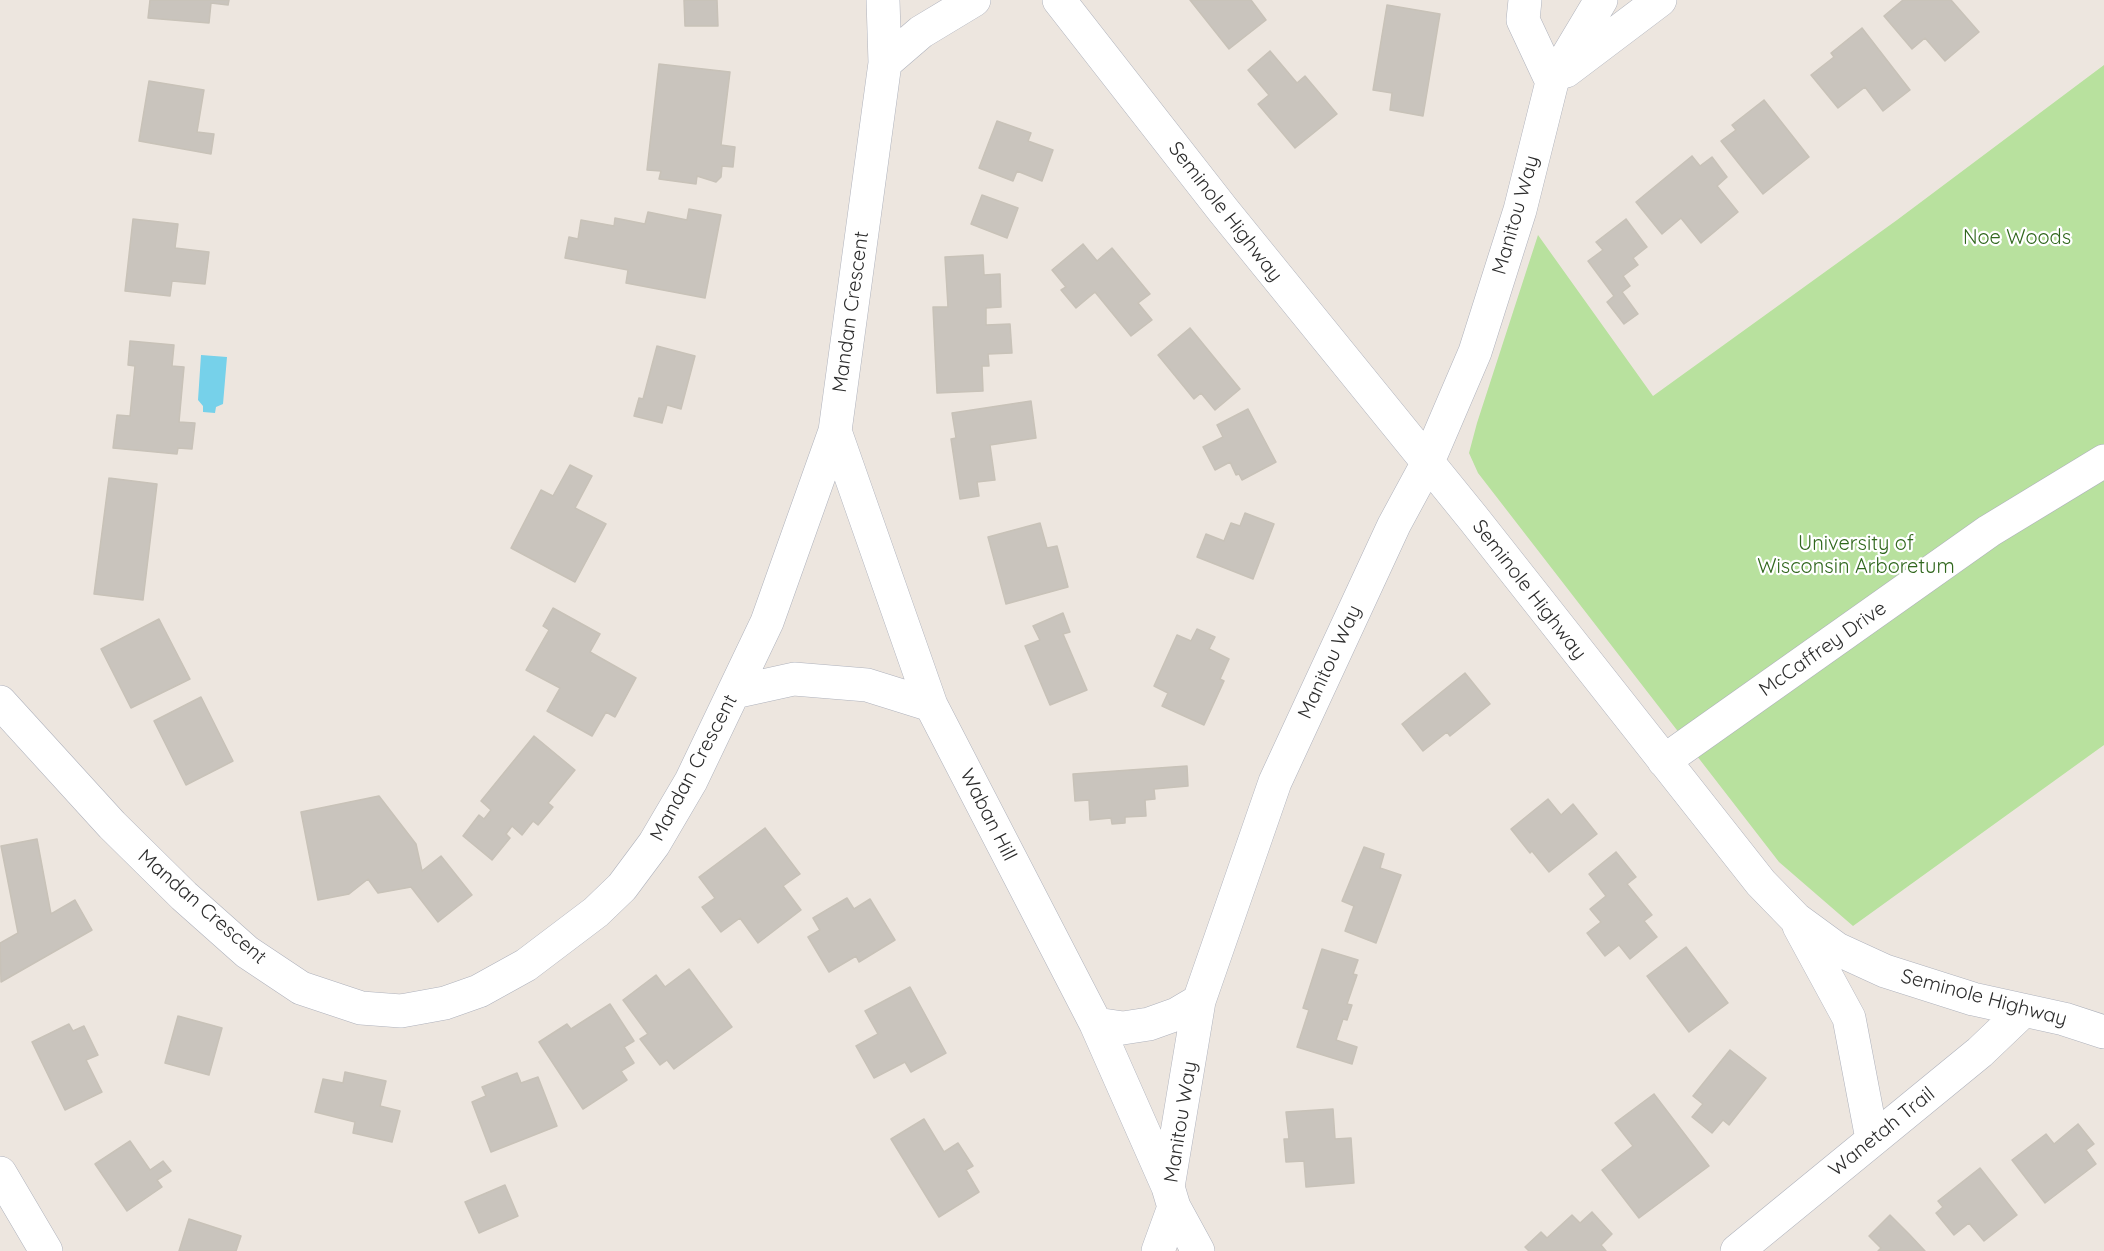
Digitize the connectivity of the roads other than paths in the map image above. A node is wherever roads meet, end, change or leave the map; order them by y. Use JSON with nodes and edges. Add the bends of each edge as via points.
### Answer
{"nodes":[{"id":1,"x":883,"y":0,"type":"edge"},
{"id":2,"x":974,"y":0,"type":"edge"},
{"id":3,"x":1059,"y":0,"type":"edge"},
{"id":4,"x":1525,"y":0,"type":"edge"},
{"id":5,"x":1600,"y":0,"type":"edge"},
{"id":6,"x":1660,"y":0,"type":"edge"},
{"id":7,"x":885,"y":63,"type":"junction"},
{"id":8,"x":1552,"y":82,"type":"junction"},
{"id":9,"x":836,"y":430,"type":"junction"},
{"id":10,"x":2104,"y":461,"type":"edge"},
{"id":11,"x":1427,"y":464,"type":"junction"},
{"id":12,"x":735,"y":692,"type":"junction"},
{"id":13,"x":0,"y":702,"type":"edge"},
{"id":14,"x":932,"y":705,"type":"junction"},
{"id":15,"x":1664,"y":761,"type":"junction"},
{"id":16,"x":1796,"y":919,"type":"junction"},
{"id":17,"x":1199,"y":1001,"type":"junction"},
{"id":18,"x":2023,"y":1011,"type":"junction"},
{"id":19,"x":1096,"y":1024,"type":"junction"},
{"id":20,"x":2104,"y":1032,"type":"edge"},
{"id":21,"x":1872,"y":1139,"type":"junction"},
{"id":22,"x":0,"y":1173,"type":"edge"},
{"id":23,"x":1171,"y":1197,"type":"junction"},
{"id":24,"x":45,"y":1251,"type":"edge"},
{"id":25,"x":1158,"y":1251,"type":"edge"},
{"id":26,"x":1198,"y":1251,"type":"edge"},
{"id":27,"x":1737,"y":1251,"type":"edge"}],
"edges":[{"from":1,"to":7,"type":"street","name":"Mandan Crescent"},
{"from":2,"to":7,"type":"street","via":[[921,32]]},
{"from":3,"to":11,"type":"street","name":"Seminole Highway"},
{"from":4,"to":8,"type":"street","via":[[1523,20]]},
{"from":5,"to":8,"type":"street","name":"Manitou Way"},
{"from":6,"to":8,"type":"street"},
{"from":7,"to":9,"type":"street","name":"Mandan Crescent"},
{"from":8,"to":11,"type":"street","name":"Manitou Way","via":[[1520,210],[1475,352]]},
{"from":9,"to":12,"type":"street","name":"Mandan Crescent","via":[[767,622]]},
{"from":9,"to":14,"type":"street","name":"Waban Hill"},
{"from":10,"to":15,"type":"street","name":"McCaffrey Drive","via":[[1989,531]]},
{"from":11,"to":15,"type":"street","name":"Seminole Highway"},
{"from":11,"to":17,"type":"street","name":"Manitou Way","via":[[1394,525],[1275,782]]},
{"from":12,"to":13,"type":"street","name":"Mandan Crescent","via":[[691,781],[654,844],[603,906],[526,965],[479,991],[445,1004],[401,1011],[361,1008],[301,988],[247,952],[112,825]]},
{"from":12,"to":14,"type":"street","via":[[794,679],[867,685]]},
{"from":14,"to":19,"type":"street","name":"Waban Hill"},
{"from":15,"to":16,"type":"street","name":"Seminole Highway","via":[[1761,883]]},
{"from":16,"to":18,"type":"street","name":"Seminole Highway","via":[[1837,949],[1885,971]]},
{"from":16,"to":21,"type":"street","via":[[1849,1018]]},
{"from":17,"to":19,"type":"street","via":[[1149,1024],[1123,1028]]},
{"from":17,"to":23,"type":"street","name":"Manitou Way"},
{"from":18,"to":20,"type":"street","name":"Seminole Highway"},
{"from":18,"to":21,"type":"street","name":"Wanetah Trail","via":[[1980,1052]]},
{"from":19,"to":23,"type":"street","name":"Waban Hill"},
{"from":21,"to":27,"type":"street","name":"Wanetah Trail"},
{"from":22,"to":24,"type":"street"},
{"from":23,"to":25,"type":"street"},
{"from":23,"to":26,"type":"street","name":"Manitou Way"}]}
